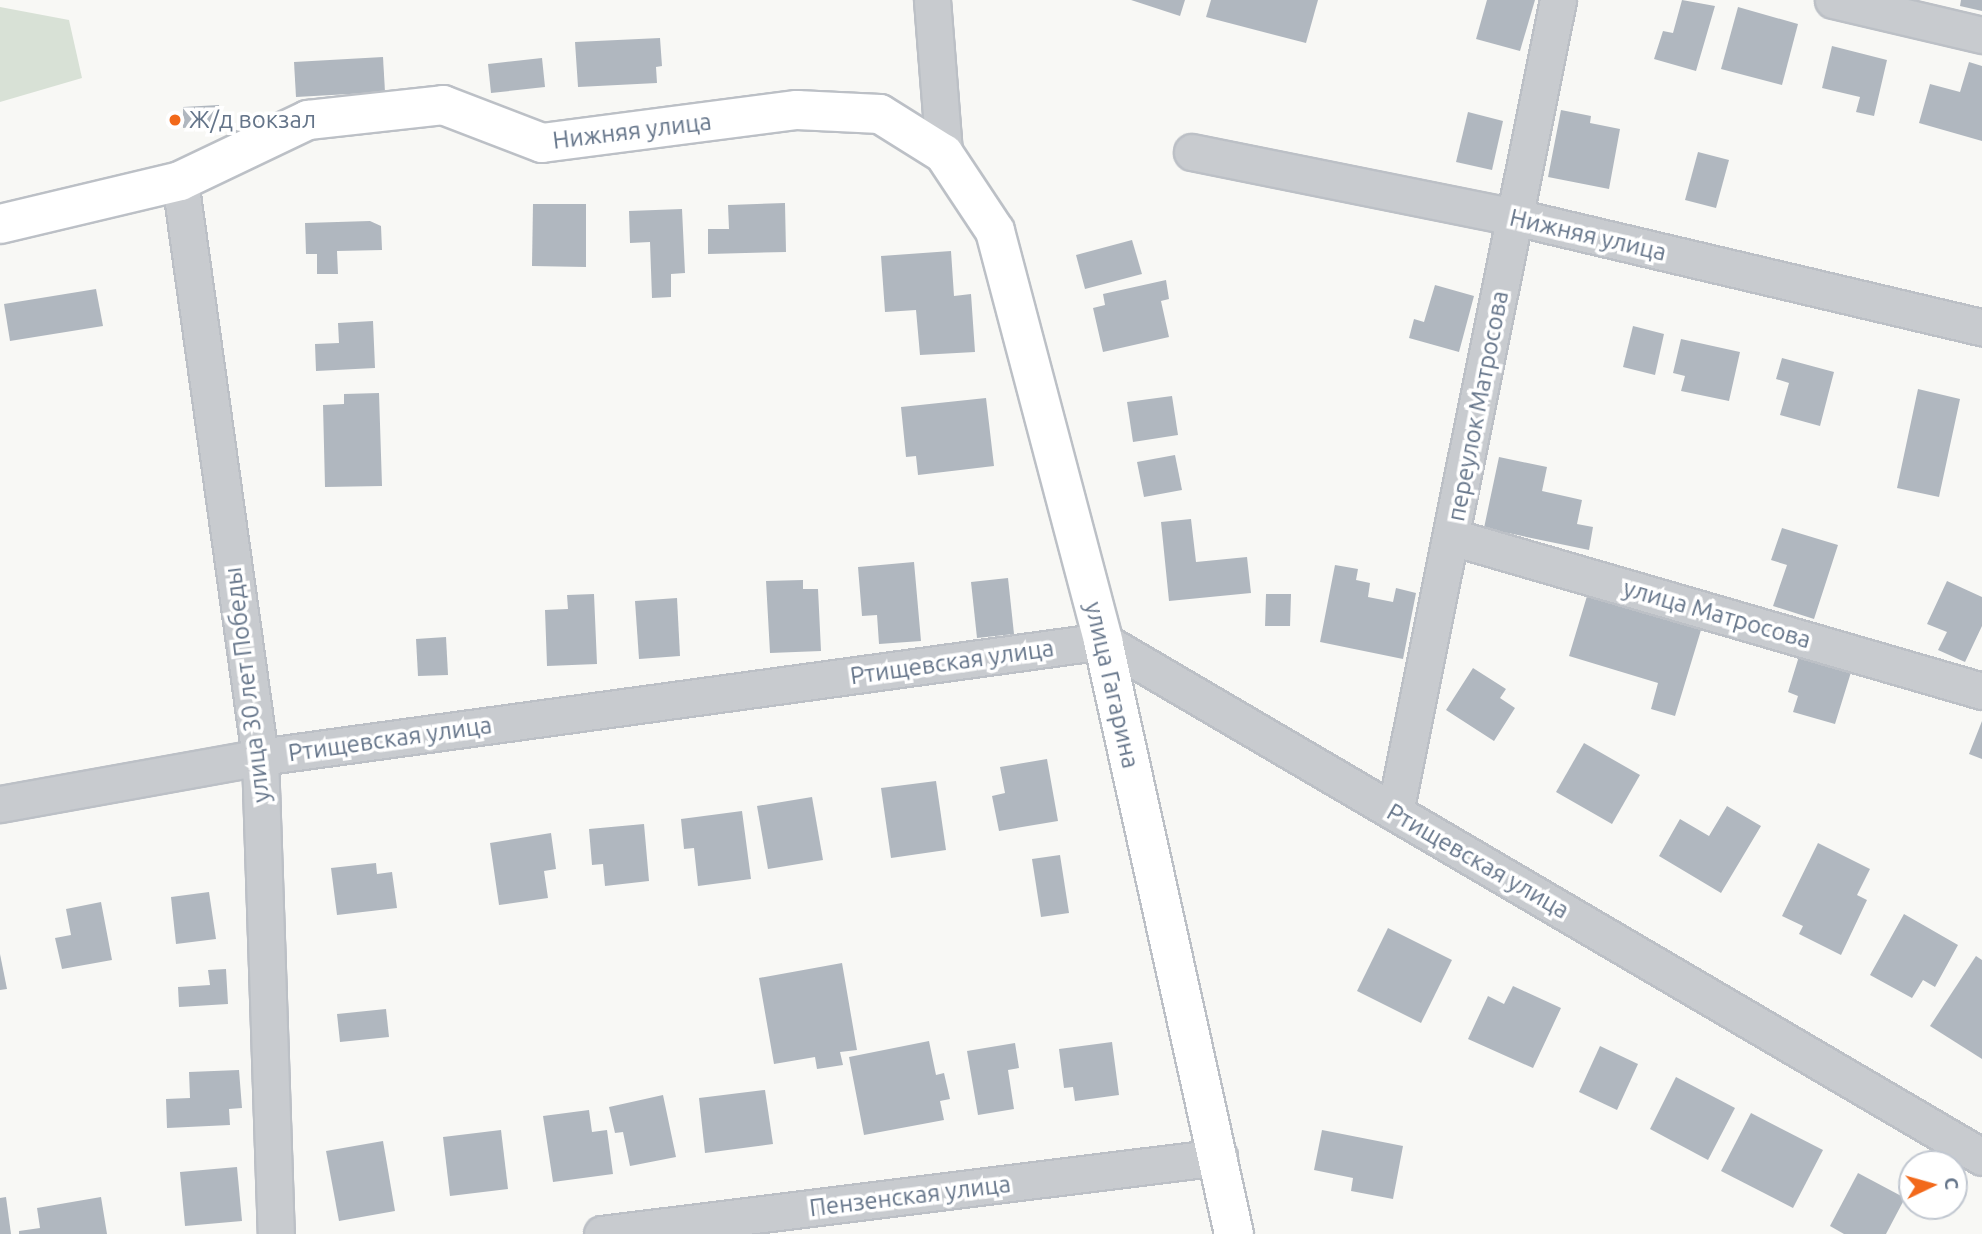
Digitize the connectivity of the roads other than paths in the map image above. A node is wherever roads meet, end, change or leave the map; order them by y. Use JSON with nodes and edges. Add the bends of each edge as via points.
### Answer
{"nodes":[{"id":1,"x":932,"y":0,"type":"edge"},
{"id":2,"x":1558,"y":0,"type":"edge"},
{"id":3,"x":1833,"y":0,"type":"edge"},
{"id":4,"x":1982,"y":35,"type":"edge"},
{"id":5,"x":1192,"y":152,"type":"dead end"},
{"id":6,"x":944,"y":154,"type":"junction"},
{"id":7,"x":180,"y":181,"type":"junction"},
{"id":8,"x":1516,"y":218,"type":"junction"},
{"id":9,"x":0,"y":224,"type":"edge"},
{"id":10,"x":1982,"y":327,"type":"edge"},
{"id":11,"x":1452,"y":537,"type":"junction"},
{"id":12,"x":1103,"y":641,"type":"junction"},
{"id":13,"x":1982,"y":691,"type":"edge"},
{"id":14,"x":260,"y":757,"type":"junction"},
{"id":15,"x":0,"y":804,"type":"edge"},
{"id":16,"x":1395,"y":812,"type":"junction"},
{"id":17,"x":1219,"y":1157,"type":"junction"},
{"id":18,"x":1982,"y":1157,"type":"edge"},
{"id":19,"x":276,"y":1234,"type":"edge"},
{"id":20,"x":601,"y":1234,"type":"edge"},
{"id":21,"x":1234,"y":1234,"type":"edge"}],
"edges":[{"from":1,"to":6,"type":"street"},
{"from":2,"to":8,"type":"street","name":"переулок Матросова"},
{"from":3,"to":4,"type":"street"},
{"from":5,"to":8,"type":"street","name":"Нижняя улица"},
{"from":6,"to":7,"type":"street","name":"Нижняя улица","via":[[880,114],[797,110],[542,143],[443,105],[308,120]]},
{"from":6,"to":12,"type":"street","name":"улица Гагарина","via":[[996,231]]},
{"from":7,"to":9,"type":"street","name":"Нижняя улица"},
{"from":7,"to":14,"type":"street","name":"улица 30 лет Победы"},
{"from":8,"to":10,"type":"street","name":"Нижняя улица"},
{"from":8,"to":11,"type":"street","name":"переулок Матросова"},
{"from":11,"to":13,"type":"street","name":"улица Матросова"},
{"from":11,"to":16,"type":"street","name":"переулок Матросова"},
{"from":12,"to":14,"type":"street","name":"Ртищевская улица"},
{"from":12,"to":16,"type":"street","name":"Ртищевская улица"},
{"from":12,"to":17,"type":"street","name":"улица Гагарина"},
{"from":14,"to":15,"type":"street","name":"Ртищевская улица"},
{"from":14,"to":19,"type":"street","name":"улица 30 лет Победы"},
{"from":16,"to":18,"type":"street","name":"Ртищевская улица"},
{"from":17,"to":20,"type":"street","name":"Пензенская улица"},
{"from":17,"to":21,"type":"street","name":"улица Гагарина"}]}
